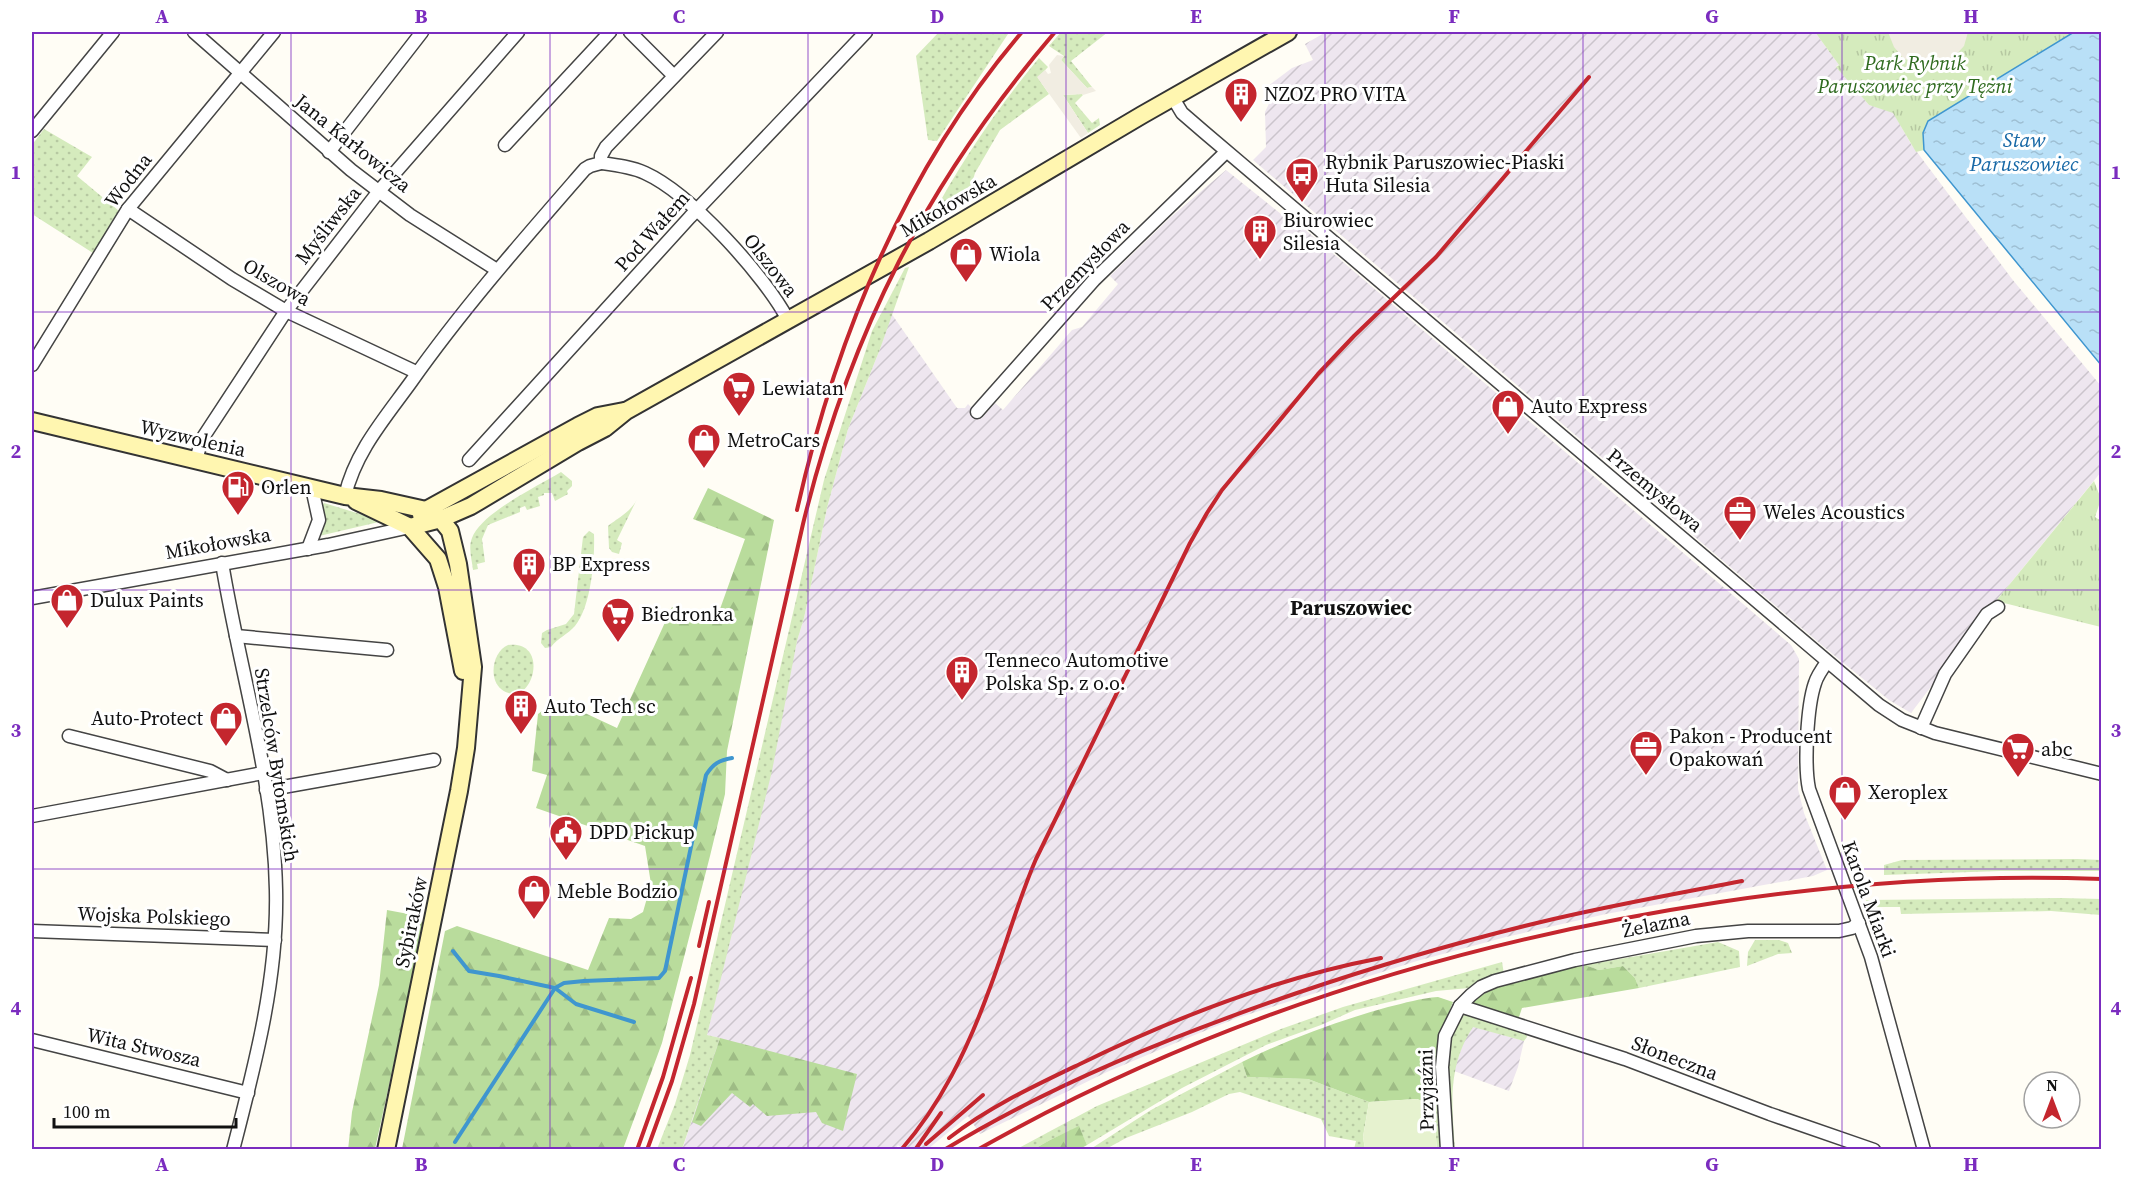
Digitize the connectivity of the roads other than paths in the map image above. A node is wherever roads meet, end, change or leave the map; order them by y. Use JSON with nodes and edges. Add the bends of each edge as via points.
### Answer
{"nodes":[{"id":1,"x":113,"y":32,"type":"edge"},
{"id":2,"x":194,"y":32,"type":"edge"},
{"id":3,"x":274,"y":32,"type":"edge"},
{"id":4,"x":422,"y":32,"type":"edge"},
{"id":5,"x":518,"y":32,"type":"edge"},
{"id":6,"x":610,"y":32,"type":"edge"},
{"id":7,"x":630,"y":32,"type":"edge"},
{"id":8,"x":717,"y":32,"type":"edge"},
{"id":9,"x":866,"y":32,"type":"edge"},
{"id":10,"x":1288,"y":32,"type":"edge"},
{"id":11,"x":240,"y":72,"type":"junction"},
{"id":12,"x":674,"y":76,"type":"junction"},
{"id":13,"x":1173,"y":98,"type":"junction"},
{"id":14,"x":32,"y":131,"type":"edge"},
{"id":15,"x":505,"y":145,"type":"dead end"},
{"id":16,"x":329,"y":152,"type":"junction"},
{"id":17,"x":1226,"y":152,"type":"junction"},
{"id":18,"x":601,"y":163,"type":"junction"},
{"id":19,"x":379,"y":191,"type":"junction"},
{"id":20,"x":128,"y":209,"type":"junction"},
{"id":21,"x":696,"y":210,"type":"junction"},
{"id":22,"x":497,"y":270,"type":"junction"},
{"id":23,"x":286,"y":311,"type":"junction"},
{"id":24,"x":788,"y":320,"type":"junction"},
{"id":25,"x":32,"y":365,"type":"edge"},
{"id":26,"x":416,"y":372,"type":"junction"},
{"id":27,"x":626,"y":411,"type":"junction"},
{"id":28,"x":977,"y":412,"type":"dead end"},
{"id":29,"x":32,"y":421,"type":"edge"},
{"id":30,"x":196,"y":459,"type":"junction"},
{"id":31,"x":470,"y":460,"type":"dead end"},
{"id":32,"x":312,"y":488,"type":"junction"},
{"id":33,"x":345,"y":496,"type":"junction"},
{"id":34,"x":426,"y":510,"type":"junction"},
{"id":35,"x":441,"y":519,"type":"junction"},
{"id":36,"x":410,"y":527,"type":"junction"},
{"id":37,"x":308,"y":549,"type":"junction"},
{"id":38,"x":222,"y":563,"type":"junction"},
{"id":39,"x":32,"y":598,"type":"edge"},
{"id":40,"x":1998,"y":607,"type":"dead end"},
{"id":41,"x":236,"y":636,"type":"junction"},
{"id":42,"x":387,"y":650,"type":"dead end"},
{"id":43,"x":1827,"y":662,"type":"junction"},
{"id":44,"x":468,"y":702,"type":"junction"},
{"id":45,"x":1921,"y":728,"type":"junction"},
{"id":46,"x":69,"y":736,"type":"dead end"},
{"id":47,"x":434,"y":760,"type":"dead end"},
{"id":48,"x":263,"y":773,"type":"junction"},
{"id":49,"x":2102,"y":774,"type":"edge"},
{"id":50,"x":227,"y":780,"type":"junction"},
{"id":51,"x":266,"y":790,"type":"junction"},
{"id":52,"x":32,"y":816,"type":"edge"},
{"id":53,"x":1859,"y":923,"type":"junction"},
{"id":54,"x":32,"y":931,"type":"edge"},
{"id":55,"x":275,"y":940,"type":"junction"},
{"id":56,"x":1463,"y":1003,"type":"junction"},
{"id":57,"x":32,"y":1040,"type":"edge"},
{"id":58,"x":248,"y":1093,"type":"junction"},
{"id":59,"x":233,"y":1149,"type":"edge"},
{"id":60,"x":386,"y":1149,"type":"edge"},
{"id":61,"x":1447,"y":1149,"type":"edge"},
{"id":62,"x":1870,"y":1149,"type":"edge"},
{"id":63,"x":1924,"y":1149,"type":"edge"}],
"edges":[{"from":1,"to":14,"type":"street"},
{"from":2,"to":11,"type":"street","name":"Jana Karłowicza"},
{"from":3,"to":11,"type":"street","name":"Wodna"},
{"from":4,"to":16,"type":"street"},
{"from":5,"to":19,"type":"street","name":"Myśliwska"},
{"from":6,"to":15,"type":"street"},
{"from":7,"to":12,"type":"street"},
{"from":8,"to":12,"type":"street"},
{"from":9,"to":21,"type":"street","name":"Pod Wałem"},
{"from":10,"to":13,"type":"main road","name":"Mikołowska"},
{"from":11,"to":16,"type":"street","name":"Jana Karłowicza"},
{"from":11,"to":20,"type":"street","name":"Wodna"},
{"from":12,"to":18,"type":"street","via":[[606,147]]},
{"from":13,"to":17,"type":"street","name":"Przemysłowa","via":[[1185,116]]},
{"from":13,"to":24,"type":"main road","name":"Mikołowska"},
{"from":16,"to":19,"type":"street","name":"Jana Karłowicza"},
{"from":17,"to":28,"type":"street","name":"Przemysłowa","via":[[1094,280]]},
{"from":17,"to":43,"type":"street","name":"Przemysłowa"},
{"from":18,"to":21,"type":"street","name":"Olszowa","via":[[649,175]]},
{"from":18,"to":22,"type":"street","via":[[585,169]]},
{"from":19,"to":22,"type":"street","name":"Jana Karłowicza"},
{"from":19,"to":23,"type":"street","name":"Myśliwska"},
{"from":20,"to":23,"type":"street","name":"Olszowa"},
{"from":20,"to":25,"type":"street","name":"Wodna"},
{"from":21,"to":24,"type":"street","name":"Olszowa","via":[[764,284]]},
{"from":21,"to":31,"type":"street","name":"Pod Wałem"},
{"from":22,"to":26,"type":"street"},
{"from":23,"to":26,"type":"street","name":"Olszowa"},
{"from":23,"to":30,"type":"street","name":"Myśliwska","via":[[202,439]]},
{"from":24,"to":27,"type":"main road","name":"Mikołowska"},
{"from":26,"to":33,"type":"street","via":[[378,424],[351,473]]},
{"from":27,"to":34,"type":"main road","name":"Mikołowska","via":[[598,416]]},
{"from":27,"to":35,"type":"main road","name":"Mikołowska","via":[[605,428],[471,506]]},
{"from":29,"to":30,"type":"main road","name":"Wyzwolenia"},
{"from":30,"to":32,"type":"main road","name":"Wyzwolenia"},
{"from":32,"to":33,"type":"main road","name":"Wyzwolenia"},
{"from":32,"to":37,"type":"street","via":[[319,520]]},
{"from":33,"to":34,"type":"main road","name":"Wyzwolenia"},
{"from":33,"to":36,"type":"main road","name":"Wyzwolenia"},
{"from":34,"to":35,"type":"main road","name":"Wyzwolenia"},
{"from":34,"to":36,"type":"main road","name":"Mikołowska"},
{"from":35,"to":36,"type":"main road","name":"Mikołowska"},
{"from":35,"to":44,"type":"main road","name":"Sybiraków","via":[[454,543],[466,614],[472,667]]},
{"from":36,"to":37,"type":"street","name":"Mikołowska"},
{"from":36,"to":44,"type":"main road","name":"Sybiraków","via":[[438,559],[442,570]]},
{"from":37,"to":38,"type":"street","name":"Mikołowska"},
{"from":38,"to":39,"type":"street","name":"Mikołowska"},
{"from":38,"to":41,"type":"street","name":"Strzelców Bytomskich"},
{"from":40,"to":45,"type":"street","via":[[1987,614],[1945,674]]},
{"from":41,"to":42,"type":"street"},
{"from":41,"to":48,"type":"street","name":"Strzelców Bytomskich"},
{"from":43,"to":45,"type":"street","name":"Przemysłowa","via":[[1879,705]]},
{"from":43,"to":53,"type":"street","name":"Karola Miarki","via":[[1817,677],[1812,699],[1808,784]]},
{"from":44,"to":60,"type":"main road","name":"Sybiraków","via":[[459,790]]},
{"from":45,"to":49,"type":"street","name":"Przemysłowa"},
{"from":46,"to":50,"type":"street","via":[[210,771]]},
{"from":47,"to":51,"type":"street"},
{"from":48,"to":50,"type":"street"},
{"from":48,"to":51,"type":"street","name":"Strzelców Bytomskich"},
{"from":50,"to":52,"type":"street"},
{"from":51,"to":55,"type":"street","name":"Strzelców Bytomskich","via":[[275,879]]},
{"from":53,"to":56,"type":"street","name":"Żelazna","via":[[1839,931],[1737,932],[1575,960],[1495,981]]},
{"from":53,"to":63,"type":"street","name":"Karola Miarki"},
{"from":54,"to":55,"type":"street","name":"Wojska Polskiego"},
{"from":55,"to":58,"type":"street","name":"Strzelców Bytomskich"},
{"from":56,"to":61,"type":"street","name":"Przyjaźni","via":[[1445,1036],[1443,1051]]},
{"from":56,"to":62,"type":"street","name":"Słoneczna"},
{"from":57,"to":58,"type":"street","name":"Wita Stwosza"},
{"from":58,"to":59,"type":"street","name":"Strzelców Bytomskich"}]}
